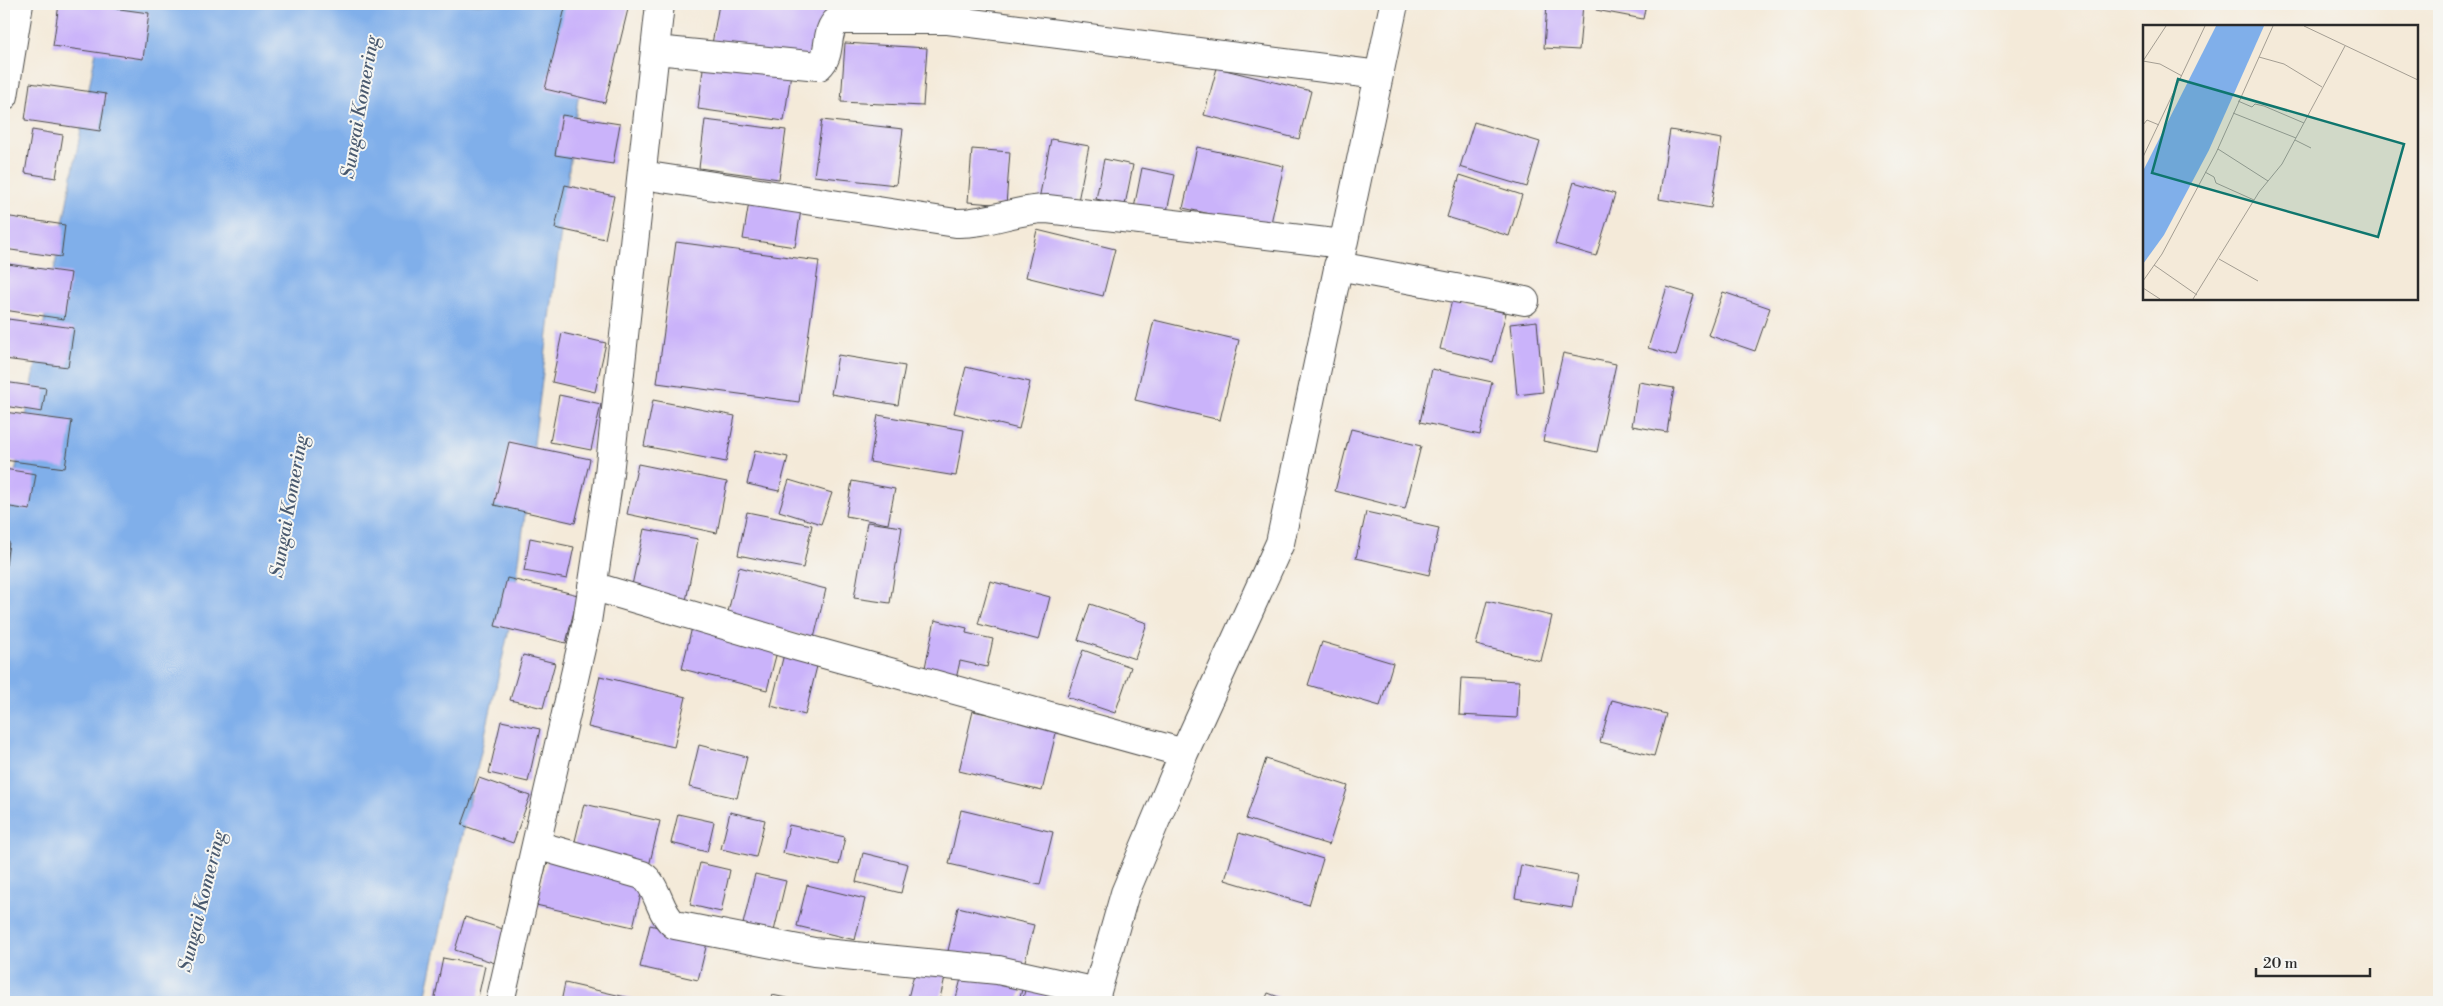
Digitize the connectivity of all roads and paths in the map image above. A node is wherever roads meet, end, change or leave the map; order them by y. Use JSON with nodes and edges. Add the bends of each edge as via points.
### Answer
{"nodes":[{"id":1,"x":19,"y":4,"type":"edge"},
{"id":2,"x":660,"y":4,"type":"edge"},
{"id":3,"x":1394,"y":4,"type":"edge"},
{"id":4,"x":656,"y":50,"type":"junction"},
{"id":5,"x":1379,"y":75,"type":"junction"},
{"id":6,"x":4,"y":96,"type":"edge"},
{"id":7,"x":642,"y":175,"type":"junction"},
{"id":8,"x":1341,"y":255,"type":"junction"},
{"id":9,"x":1525,"y":301,"type":"dead end"},
{"id":10,"x":592,"y":586,"type":"junction"},
{"id":11,"x":1184,"y":753,"type":"junction"},
{"id":12,"x":536,"y":845,"type":"junction"},
{"id":13,"x":1096,"y":997,"type":"edge"},
{"id":14,"x":500,"y":1002,"type":"edge"}],
"edges":[{"from":1,"to":6,"type":"street"},
{"from":2,"to":4,"type":"street"},
{"from":3,"to":5,"type":"street"},
{"from":4,"to":5,"type":"street","via":[[819,66],[824,62],[830,30],[838,20],[928,20]]},
{"from":4,"to":7,"type":"street"},
{"from":5,"to":8,"type":"street"},
{"from":7,"to":8,"type":"street","via":[[956,223],[974,224],[1020,211],[1047,210]]},
{"from":7,"to":10,"type":"street","via":[[608,483]]},
{"from":8,"to":9,"type":"street"},
{"from":8,"to":11,"type":"street","via":[[1280,543]]},
{"from":10,"to":11,"type":"street","via":[[799,647]]},
{"from":10,"to":12,"type":"street","via":[[587,622]]},
{"from":11,"to":13,"type":"street","via":[[1125,893]]},
{"from":12,"to":13,"type":"street","via":[[642,875],[649,882],[666,917],[675,925],[814,952],[998,970]]},
{"from":12,"to":14,"type":"street"}]}
